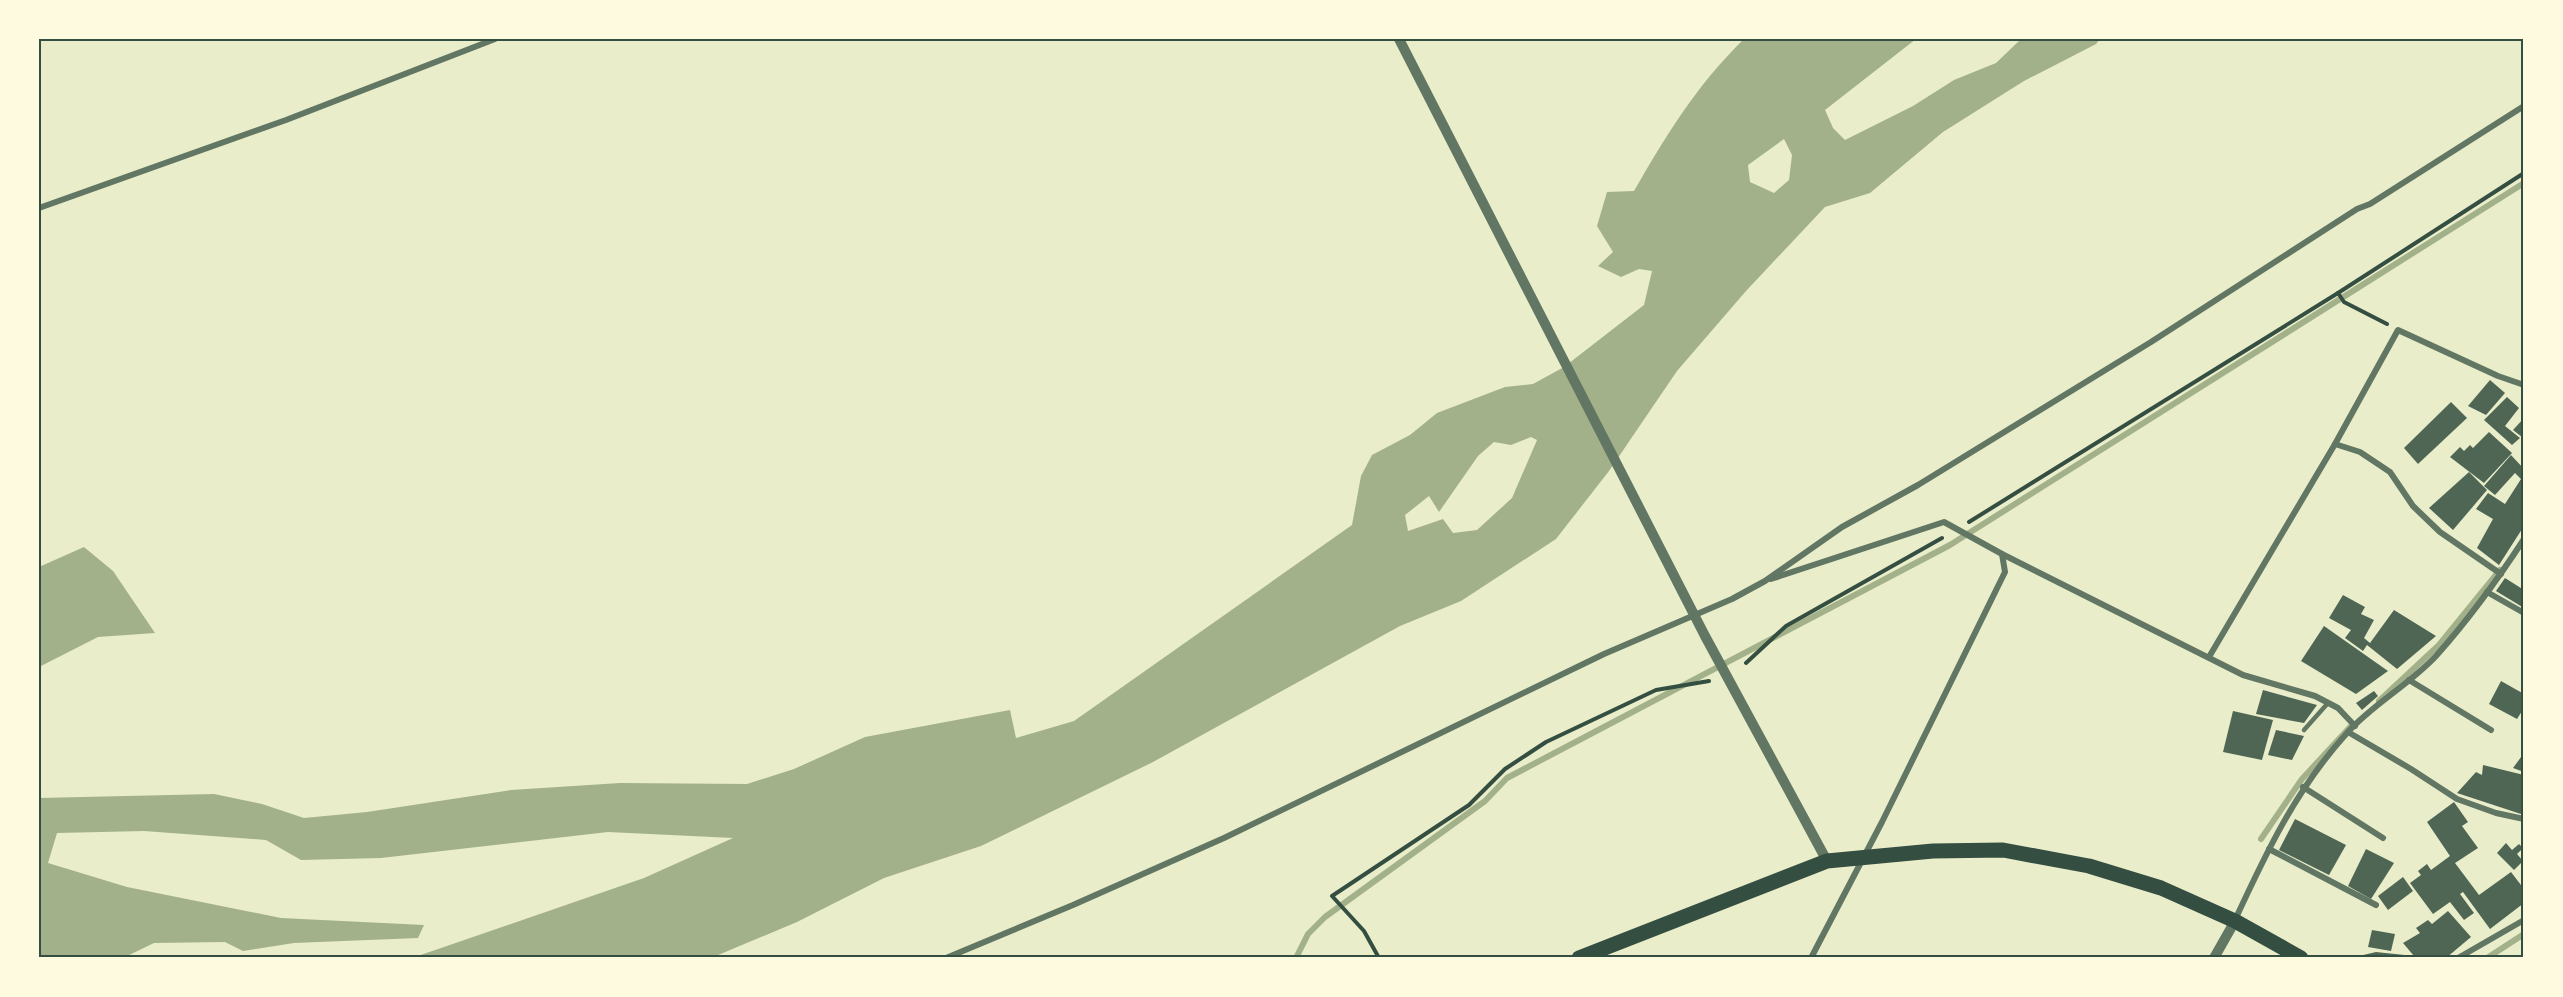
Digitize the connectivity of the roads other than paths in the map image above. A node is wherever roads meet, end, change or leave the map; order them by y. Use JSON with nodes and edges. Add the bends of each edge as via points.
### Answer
{"nodes":[{"id":1,"x":495,"y":39,"type":"edge"},
{"id":2,"x":1399,"y":39,"type":"edge"},
{"id":3,"x":2524,"y":106,"type":"edge"},
{"id":4,"x":39,"y":208,"type":"edge"},
{"id":5,"x":2524,"y":385,"type":"edge"},
{"id":6,"x":2335,"y":444,"type":"junction"},
{"id":7,"x":2524,"y":539,"type":"edge"},
{"id":8,"x":2002,"y":554,"type":"junction"},
{"id":9,"x":2501,"y":574,"type":"junction"},
{"id":10,"x":1765,"y":581,"type":"junction"},
{"id":11,"x":2487,"y":592,"type":"junction"},
{"id":12,"x":2524,"y":613,"type":"edge"},
{"id":13,"x":2209,"y":657,"type":"junction"},
{"id":14,"x":2409,"y":681,"type":"junction"},
{"id":15,"x":2328,"y":703,"type":"junction"},
{"id":16,"x":2355,"y":726,"type":"junction"},
{"id":17,"x":2304,"y":730,"type":"dead end"},
{"id":18,"x":2491,"y":730,"type":"dead end"},
{"id":19,"x":2348,"y":732,"type":"junction"},
{"id":20,"x":2303,"y":788,"type":"junction"},
{"id":21,"x":2524,"y":819,"type":"edge"},
{"id":22,"x":2383,"y":838,"type":"dead end"},
{"id":23,"x":2269,"y":849,"type":"junction"},
{"id":24,"x":1863,"y":859,"type":"junction"},
{"id":25,"x":1827,"y":861,"type":"junction"},
{"id":26,"x":2376,"y":905,"type":"dead end"},
{"id":27,"x":2524,"y":920,"type":"edge"},
{"id":28,"x":2235,"y":921,"type":"junction"},
{"id":29,"x":946,"y":958,"type":"edge"},
{"id":30,"x":1579,"y":958,"type":"edge"},
{"id":31,"x":1811,"y":958,"type":"edge"},
{"id":32,"x":2214,"y":958,"type":"edge"},
{"id":33,"x":2301,"y":958,"type":"edge"},
{"id":34,"x":2458,"y":958,"type":"edge"}],
"edges":[{"from":1,"to":4,"type":"street","via":[[286,120]]},
{"from":2,"to":25,"type":"street","via":[[1705,636]]},
{"from":3,"to":10,"type":"street","via":[[2151,342],[1918,485],[1842,527]]},
{"from":5,"to":6,"type":"street","via":[[2398,330]]},
{"from":6,"to":9,"type":"street","via":[[2360,452],[2390,472],[2413,506],[2440,532]]},
{"from":6,"to":13,"type":"street"},
{"from":7,"to":9,"type":"street"},
{"from":8,"to":10,"type":"street","via":[[1944,522]]},
{"from":8,"to":13,"type":"street"},
{"from":8,"to":24,"type":"street","via":[[2005,572]]},
{"from":9,"to":11,"type":"street"},
{"from":10,"to":29,"type":"street","via":[[1689,620],[1604,654],[1224,838]]},
{"from":11,"to":12,"type":"street"},
{"from":11,"to":14,"type":"street","via":[[2436,656]]},
{"from":13,"to":15,"type":"street","via":[[2243,675]]},
{"from":14,"to":16,"type":"street"},
{"from":14,"to":18,"type":"street"},
{"from":15,"to":16,"type":"street"},
{"from":15,"to":17,"type":"lane"},
{"from":16,"to":19,"type":"street"},
{"from":19,"to":20,"type":"street"},
{"from":19,"to":21,"type":"street","via":[[2457,799]]},
{"from":20,"to":22,"type":"street"},
{"from":20,"to":23,"type":"street"},
{"from":23,"to":26,"type":"street"},
{"from":23,"to":28,"type":"street"},
{"from":24,"to":25,"type":"main road"},
{"from":24,"to":28,"type":"main road","via":[[1933,851],[2003,850],[2089,866],[2161,888]]},
{"from":24,"to":31,"type":"street"},
{"from":25,"to":30,"type":"main road"},
{"from":27,"to":34,"type":"street"},
{"from":28,"to":32,"type":"street"},
{"from":28,"to":33,"type":"main road"}]}
